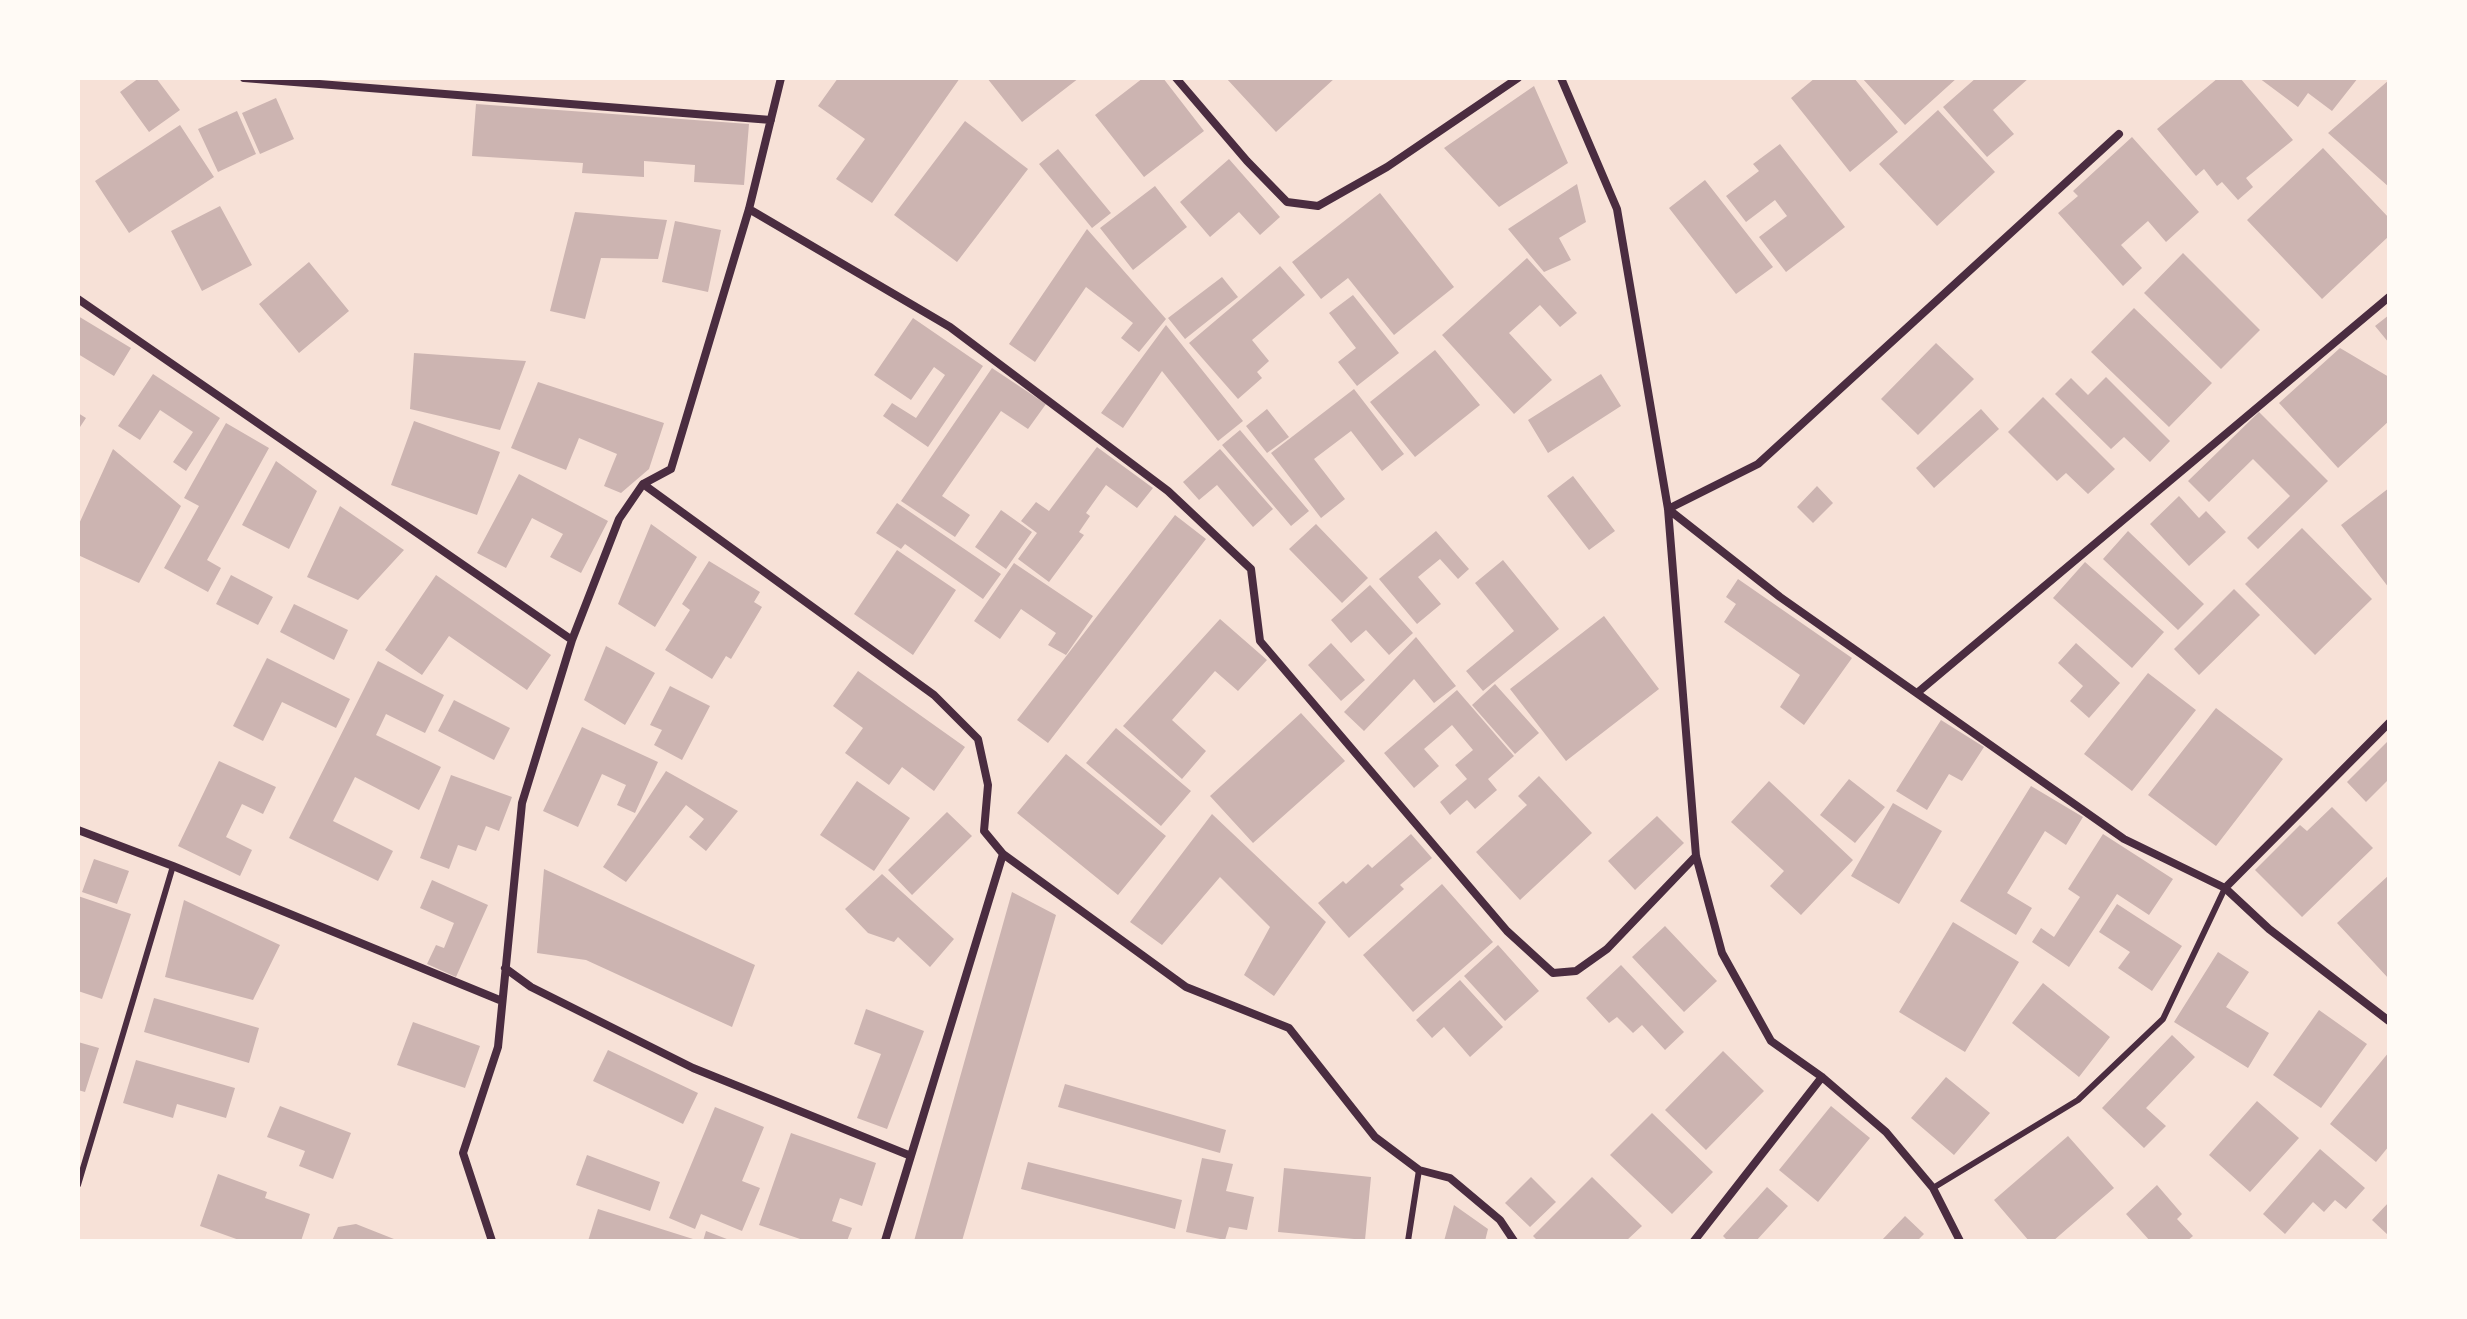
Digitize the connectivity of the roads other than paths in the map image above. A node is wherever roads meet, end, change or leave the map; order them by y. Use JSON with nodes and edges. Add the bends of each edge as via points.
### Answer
{"nodes":[{"id":1,"x":244,"y":78,"type":"edge"},
{"id":2,"x":781,"y":78,"type":"edge"},
{"id":3,"x":1176,"y":78,"type":"edge"},
{"id":4,"x":1518,"y":78,"type":"edge"},
{"id":5,"x":1561,"y":78,"type":"edge"},
{"id":6,"x":771,"y":120,"type":"junction"},
{"id":7,"x":2119,"y":134,"type":"dead end"},
{"id":8,"x":749,"y":209,"type":"junction"},
{"id":9,"x":2389,"y":297,"type":"edge"},
{"id":10,"x":78,"y":299,"type":"edge"},
{"id":11,"x":643,"y":484,"type":"junction"},
{"id":12,"x":1668,"y":509,"type":"junction"},
{"id":13,"x":572,"y":640,"type":"junction"},
{"id":14,"x":1917,"y":693,"type":"junction"},
{"id":15,"x":2389,"y":723,"type":"edge"},
{"id":16,"x":78,"y":830,"type":"edge"},
{"id":17,"x":1003,"y":854,"type":"junction"},
{"id":18,"x":1696,"y":856,"type":"junction"},
{"id":19,"x":173,"y":866,"type":"junction"},
{"id":20,"x":2225,"y":888,"type":"junction"},
{"id":21,"x":505,"y":968,"type":"junction"},
{"id":22,"x":502,"y":1001,"type":"junction"},
{"id":23,"x":2389,"y":1021,"type":"edge"},
{"id":24,"x":1822,"y":1077,"type":"junction"},
{"id":25,"x":911,"y":1156,"type":"junction"},
{"id":26,"x":1419,"y":1170,"type":"junction"},
{"id":27,"x":78,"y":1185,"type":"edge"},
{"id":28,"x":1933,"y":1188,"type":"junction"},
{"id":29,"x":492,"y":1241,"type":"edge"},
{"id":30,"x":885,"y":1241,"type":"edge"},
{"id":31,"x":1408,"y":1241,"type":"edge"},
{"id":32,"x":1514,"y":1241,"type":"edge"},
{"id":33,"x":1694,"y":1241,"type":"edge"},
{"id":34,"x":1960,"y":1241,"type":"edge"}],
"edges":[{"from":1,"to":6,"type":"street"},
{"from":2,"to":6,"type":"street"},
{"from":3,"to":4,"type":"street","via":[[1287,202],[1318,206],[1387,167]]},
{"from":5,"to":12,"type":"street","via":[[1617,209]]},
{"from":6,"to":8,"type":"street"},
{"from":7,"to":12,"type":"street","via":[[1758,464]]},
{"from":8,"to":11,"type":"street","via":[[671,469]]},
{"from":8,"to":18,"type":"street","via":[[950,327],[1179,501],[1251,569],[1260,641],[1507,931],[1553,973],[1576,971],[1607,949]]},
{"from":9,"to":14,"type":"street"},
{"from":10,"to":13,"type":"street"},
{"from":11,"to":13,"type":"street","via":[[619,519]]},
{"from":11,"to":17,"type":"street","via":[[934,695],[978,739],[988,785],[984,831]]},
{"from":12,"to":14,"type":"street","via":[[1780,597]]},
{"from":12,"to":18,"type":"street"},
{"from":13,"to":21,"type":"street","via":[[522,803]]},
{"from":14,"to":20,"type":"street","via":[[2124,839]]},
{"from":15,"to":20,"type":"street"},
{"from":16,"to":19,"type":"street"},
{"from":17,"to":25,"type":"street"},
{"from":17,"to":26,"type":"street","via":[[1186,987],[1289,1028],[1375,1137]]},
{"from":18,"to":24,"type":"street","via":[[1722,953],[1771,1041]]},
{"from":19,"to":22,"type":"street"},
{"from":19,"to":27,"type":"lane"},
{"from":20,"to":23,"type":"street","via":[[2269,929]]},
{"from":20,"to":28,"type":"lane","via":[[2163,1019],[2078,1100]]},
{"from":21,"to":22,"type":"street"},
{"from":21,"to":25,"type":"street","via":[[531,987],[693,1068]]},
{"from":22,"to":29,"type":"street","via":[[498,1047],[463,1153]]},
{"from":24,"to":28,"type":"street","via":[[1886,1132]]},
{"from":24,"to":33,"type":"street"},
{"from":25,"to":30,"type":"street"},
{"from":26,"to":31,"type":"lane"},
{"from":26,"to":32,"type":"street","via":[[1450,1178],[1500,1220]]},
{"from":28,"to":34,"type":"street"}]}
